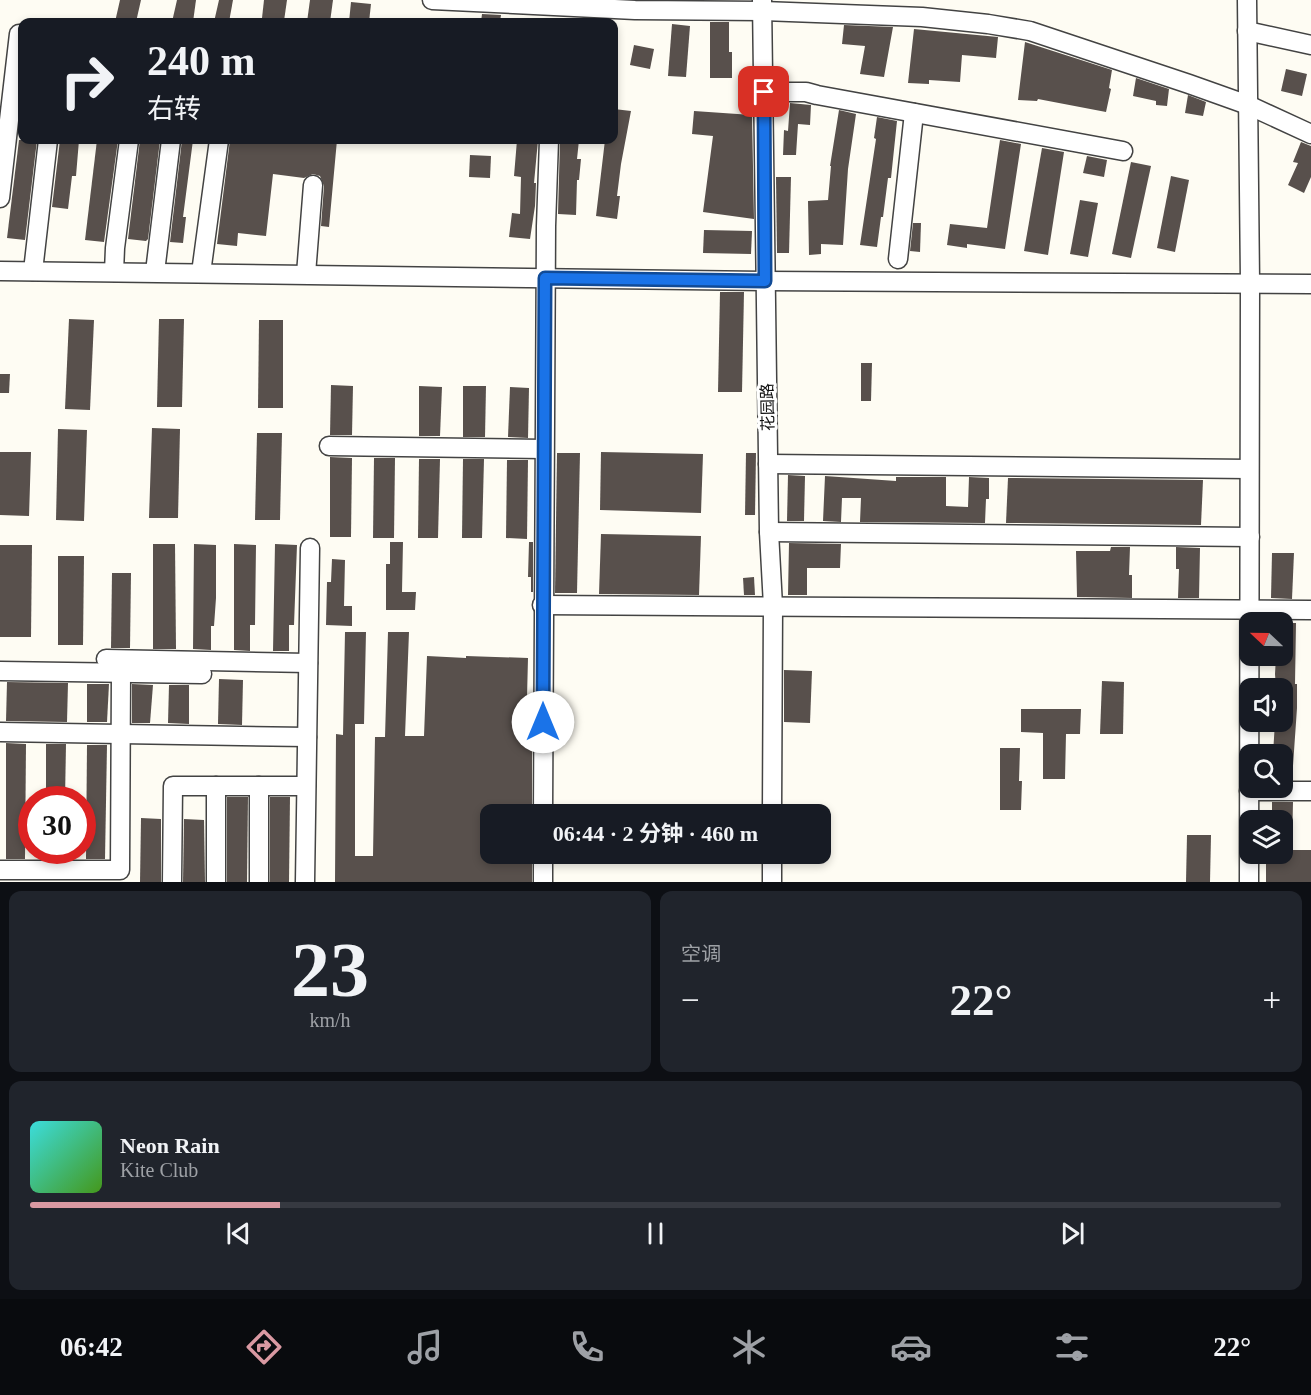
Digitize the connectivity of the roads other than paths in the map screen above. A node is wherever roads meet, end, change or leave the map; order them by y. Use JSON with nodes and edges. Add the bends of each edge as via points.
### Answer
{"nodes":[{"id":1,"x":432,"y":0,"type":"edge"},
{"id":2,"x":1246,"y":0,"type":"edge"},
{"id":3,"x":762,"y":5,"type":"edge"},
{"id":4,"x":1247,"y":31,"type":"junction"},
{"id":5,"x":18,"y":43,"type":"edge"},
{"id":6,"x":1311,"y":45,"type":"edge"},
{"id":7,"x":764,"y":92,"type":"junction"},
{"id":8,"x":1248,"y":105,"type":"junction"},
{"id":9,"x":914,"y":113,"type":"junction"},
{"id":10,"x":1311,"y":134,"type":"edge"},
{"id":11,"x":48,"y":144,"type":"edge"},
{"id":12,"x":128,"y":144,"type":"edge"},
{"id":13,"x":171,"y":144,"type":"edge"},
{"id":14,"x":218,"y":144,"type":"edge"},
{"id":15,"x":549,"y":144,"type":"edge"},
{"id":16,"x":1123,"y":151,"type":"dead end"},
{"id":17,"x":313,"y":185,"type":"dead end"},
{"id":18,"x":0,"y":198,"type":"edge"},
{"id":19,"x":898,"y":259,"type":"dead end"},
{"id":20,"x":0,"y":271,"type":"edge"},
{"id":21,"x":33,"y":271,"type":"junction"},
{"id":22,"x":114,"y":272,"type":"junction"},
{"id":23,"x":155,"y":272,"type":"junction"},
{"id":24,"x":201,"y":273,"type":"junction"},
{"id":25,"x":306,"y":274,"type":"junction"},
{"id":26,"x":545,"y":278,"type":"junction"},
{"id":27,"x":765,"y":281,"type":"junction"},
{"id":28,"x":1250,"y":282,"type":"junction"},
{"id":29,"x":1311,"y":284,"type":"edge"},
{"id":30,"x":329,"y":446,"type":"dead end"},
{"id":31,"x":544,"y":449,"type":"junction"},
{"id":32,"x":768,"y":464,"type":"junction"},
{"id":33,"x":1249,"y":469,"type":"junction"},
{"id":34,"x":769,"y":532,"type":"junction"},
{"id":35,"x":1250,"y":537,"type":"junction"},
{"id":36,"x":310,"y":548,"type":"dead end"},
{"id":37,"x":542,"y":605,"type":"junction"},
{"id":38,"x":773,"y":606,"type":"junction"},
{"id":39,"x":1249,"y":610,"type":"junction"},
{"id":40,"x":1311,"y":610,"type":"edge"},
{"id":41,"x":106,"y":659,"type":"dead end"},
{"id":42,"x":308,"y":663,"type":"junction"},
{"id":43,"x":0,"y":671,"type":"edge"},
{"id":44,"x":121,"y":673,"type":"junction"},
{"id":45,"x":202,"y":674,"type":"dead end"},
{"id":46,"x":0,"y":732,"type":"edge"},
{"id":47,"x":121,"y":734,"type":"junction"},
{"id":48,"x":307,"y":737,"type":"junction"},
{"id":49,"x":1249,"y":744,"type":"edge"},
{"id":50,"x":216,"y":786,"type":"junction"},
{"id":51,"x":259,"y":786,"type":"junction"},
{"id":52,"x":306,"y":786,"type":"junction"},
{"id":53,"x":1293,"y":791,"type":"edge"},
{"id":54,"x":1311,"y":791,"type":"edge"},
{"id":55,"x":1249,"y":798,"type":"edge"},
{"id":56,"x":543,"y":804,"type":"edge"},
{"id":57,"x":772,"y":804,"type":"edge"},
{"id":58,"x":543,"y":864,"type":"edge"},
{"id":59,"x":772,"y":864,"type":"edge"},
{"id":60,"x":0,"y":870,"type":"edge"},
{"id":61,"x":172,"y":882,"type":"edge"},
{"id":62,"x":216,"y":882,"type":"edge"},
{"id":63,"x":258,"y":882,"type":"edge"},
{"id":64,"x":305,"y":882,"type":"edge"},
{"id":65,"x":543,"y":882,"type":"edge"},
{"id":66,"x":772,"y":882,"type":"edge"},
{"id":67,"x":1249,"y":882,"type":"edge"}],
"edges":[{"from":1,"to":3,"type":"street","via":[[635,10]]},
{"from":2,"to":4,"type":"street"},
{"from":3,"to":7,"type":"street","name":"花园路"},
{"from":3,"to":8,"type":"street","via":[[922,17],[1030,32]]},
{"from":4,"to":6,"type":"street"},
{"from":4,"to":8,"type":"street"},
{"from":5,"to":18,"type":"street"},
{"from":7,"to":9,"type":"street","via":[[806,92]]},
{"from":7,"to":27,"type":"street","name":"花园路"},
{"from":8,"to":10,"type":"street"},
{"from":8,"to":28,"type":"street"},
{"from":9,"to":16,"type":"street"},
{"from":9,"to":19,"type":"street"},
{"from":11,"to":21,"type":"street"},
{"from":12,"to":22,"type":"street"},
{"from":13,"to":23,"type":"street"},
{"from":14,"to":24,"type":"street"},
{"from":15,"to":26,"type":"street"},
{"from":17,"to":25,"type":"street"},
{"from":20,"to":21,"type":"street"},
{"from":21,"to":22,"type":"street"},
{"from":22,"to":23,"type":"street"},
{"from":23,"to":24,"type":"street"},
{"from":24,"to":25,"type":"street"},
{"from":25,"to":26,"type":"street"},
{"from":26,"to":27,"type":"street"},
{"from":26,"to":31,"type":"street"},
{"from":27,"to":28,"type":"street"},
{"from":27,"to":32,"type":"street","name":"花园路"},
{"from":28,"to":29,"type":"street"},
{"from":28,"to":33,"type":"street"},
{"from":30,"to":31,"type":"street"},
{"from":31,"to":37,"type":"street"},
{"from":32,"to":33,"type":"street"},
{"from":32,"to":34,"type":"street","name":"花园路"},
{"from":33,"to":35,"type":"street"},
{"from":34,"to":35,"type":"street"},
{"from":34,"to":38,"type":"street","name":"花园路"},
{"from":35,"to":39,"type":"street"},
{"from":36,"to":42,"type":"street"},
{"from":37,"to":38,"type":"street"},
{"from":37,"to":56,"type":"street"},
{"from":38,"to":39,"type":"street"},
{"from":38,"to":57,"type":"street","name":"花园路"},
{"from":39,"to":40,"type":"street"},
{"from":39,"to":49,"type":"street"},
{"from":41,"to":42,"type":"street"},
{"from":42,"to":48,"type":"street"},
{"from":43,"to":44,"type":"street"},
{"from":44,"to":45,"type":"street"},
{"from":44,"to":47,"type":"street"},
{"from":46,"to":47,"type":"street"},
{"from":47,"to":48,"type":"street"},
{"from":47,"to":60,"type":"street","via":[[120,870]]},
{"from":48,"to":52,"type":"street"},
{"from":50,"to":51,"type":"street"},
{"from":50,"to":61,"type":"street","via":[[173,786]]},
{"from":50,"to":62,"type":"street"},
{"from":51,"to":52,"type":"street"},
{"from":51,"to":63,"type":"street"},
{"from":52,"to":64,"type":"street"},
{"from":53,"to":54,"type":"street"},
{"from":55,"to":67,"type":"street"},
{"from":58,"to":65,"type":"street"},
{"from":59,"to":66,"type":"street"}]}
